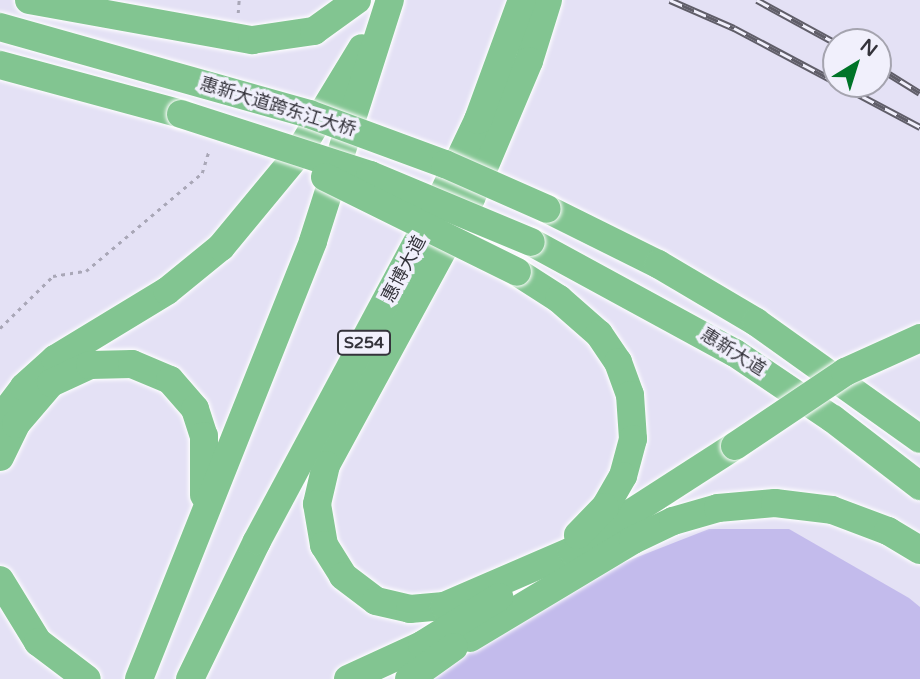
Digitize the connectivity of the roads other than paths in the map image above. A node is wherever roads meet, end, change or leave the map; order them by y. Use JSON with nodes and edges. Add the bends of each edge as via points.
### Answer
{"nodes":[{"id":1,"x":29,"y":0,"type":"edge"},
{"id":2,"x":357,"y":0,"type":"edge"},
{"id":3,"x":390,"y":0,"type":"edge"},
{"id":4,"x":522,"y":0,"type":"edge"},
{"id":5,"x":548,"y":0,"type":"edge"},
{"id":6,"x":0,"y":27,"type":"edge"},
{"id":7,"x":0,"y":65,"type":"edge"},
{"id":8,"x":181,"y":114,"type":"junction"},
{"id":9,"x":531,"y":242,"type":"joint"},
{"id":10,"x":920,"y":338,"type":"edge"},
{"id":11,"x":920,"y":356,"type":"edge"},
{"id":12,"x":0,"y":419,"type":"edge"},
{"id":13,"x":920,"y":439,"type":"edge"},
{"id":14,"x":743,"y":451,"type":"junction"},
{"id":15,"x":0,"y":457,"type":"edge"},
{"id":16,"x":920,"y":486,"type":"edge"},
{"id":17,"x":204,"y":510,"type":"junction"},
{"id":18,"x":920,"y":550,"type":"edge"},
{"id":19,"x":611,"y":552,"type":"junction"},
{"id":20,"x":556,"y":555,"type":"junction"},
{"id":21,"x":0,"y":580,"type":"edge"},
{"id":22,"x":0,"y":618,"type":"edge"},
{"id":23,"x":27,"y":641,"type":"junction"},
{"id":24,"x":454,"y":647,"type":"junction"},
{"id":25,"x":55,"y":679,"type":"edge"},
{"id":26,"x":87,"y":679,"type":"edge"},
{"id":27,"x":139,"y":679,"type":"edge"},
{"id":28,"x":190,"y":679,"type":"edge"},
{"id":29,"x":348,"y":679,"type":"edge"},
{"id":30,"x":394,"y":679,"type":"edge"},
{"id":31,"x":409,"y":679,"type":"edge"}],
"edges":[{"from":1,"to":2,"type":"main road","via":[[217,36],[265,40],[319,29]]},
{"from":3,"to":12,"type":"main road","via":[[311,136],[231,237],[173,287],[55,359],[24,387]]},
{"from":3,"to":17,"type":"main road","via":[[313,241]]},
{"from":4,"to":28,"type":"main road","name":"惠博大道","number":"S254","via":[[478,120],[443,194],[257,541]]},
{"from":5,"to":20,"type":"main road","via":[[529,61],[471,198],[326,465],[316,515],[326,550],[343,576],[370,597],[398,607],[452,603]]},
{"from":6,"to":13,"type":"main road","name":"惠新大道跨东江大桥","bridge":true,"via":[[309,114],[433,159],[547,209],[658,264],[756,322]]},
{"from":7,"to":8,"type":"main road","name":"惠新大道跨东江大桥"},
{"from":8,"to":9,"type":"main road","name":"惠新大道跨东江大桥","bridge":true,"via":[[370,175]]},
{"from":8,"to":20,"type":"main road","bridge":true,"via":[[381,202],[517,272],[559,299],[599,334],[624,373],[632,407],[632,447],[617,488],[593,522]]},
{"from":9,"to":16,"type":"main road","name":"惠新大道","via":[[734,353],[833,419]]},
{"from":10,"to":14,"type":"main road","bridge":true,"via":[[845,372]]},
{"from":11,"to":14,"type":"main road","via":[[845,391]]},
{"from":14,"to":19,"type":"main road"},
{"from":14,"to":20,"type":"main road","via":[[572,551]]},
{"from":15,"to":17,"type":"main road","via":[[24,413],[62,376],[98,363],[143,367],[178,386],[198,415],[204,440]]},
{"from":17,"to":27,"type":"main road"},
{"from":18,"to":19,"type":"main road","via":[[839,512],[761,503],[685,516]]},
{"from":19,"to":24,"type":"main road"},
{"from":20,"to":29,"type":"main road","via":[[453,628]]},
{"from":21,"to":23,"type":"main road"},
{"from":22,"to":23,"type":"main road"},
{"from":23,"to":25,"type":"main road"},
{"from":23,"to":26,"type":"main road"},
{"from":24,"to":30,"type":"main road"},
{"from":24,"to":31,"type":"main road"}]}
